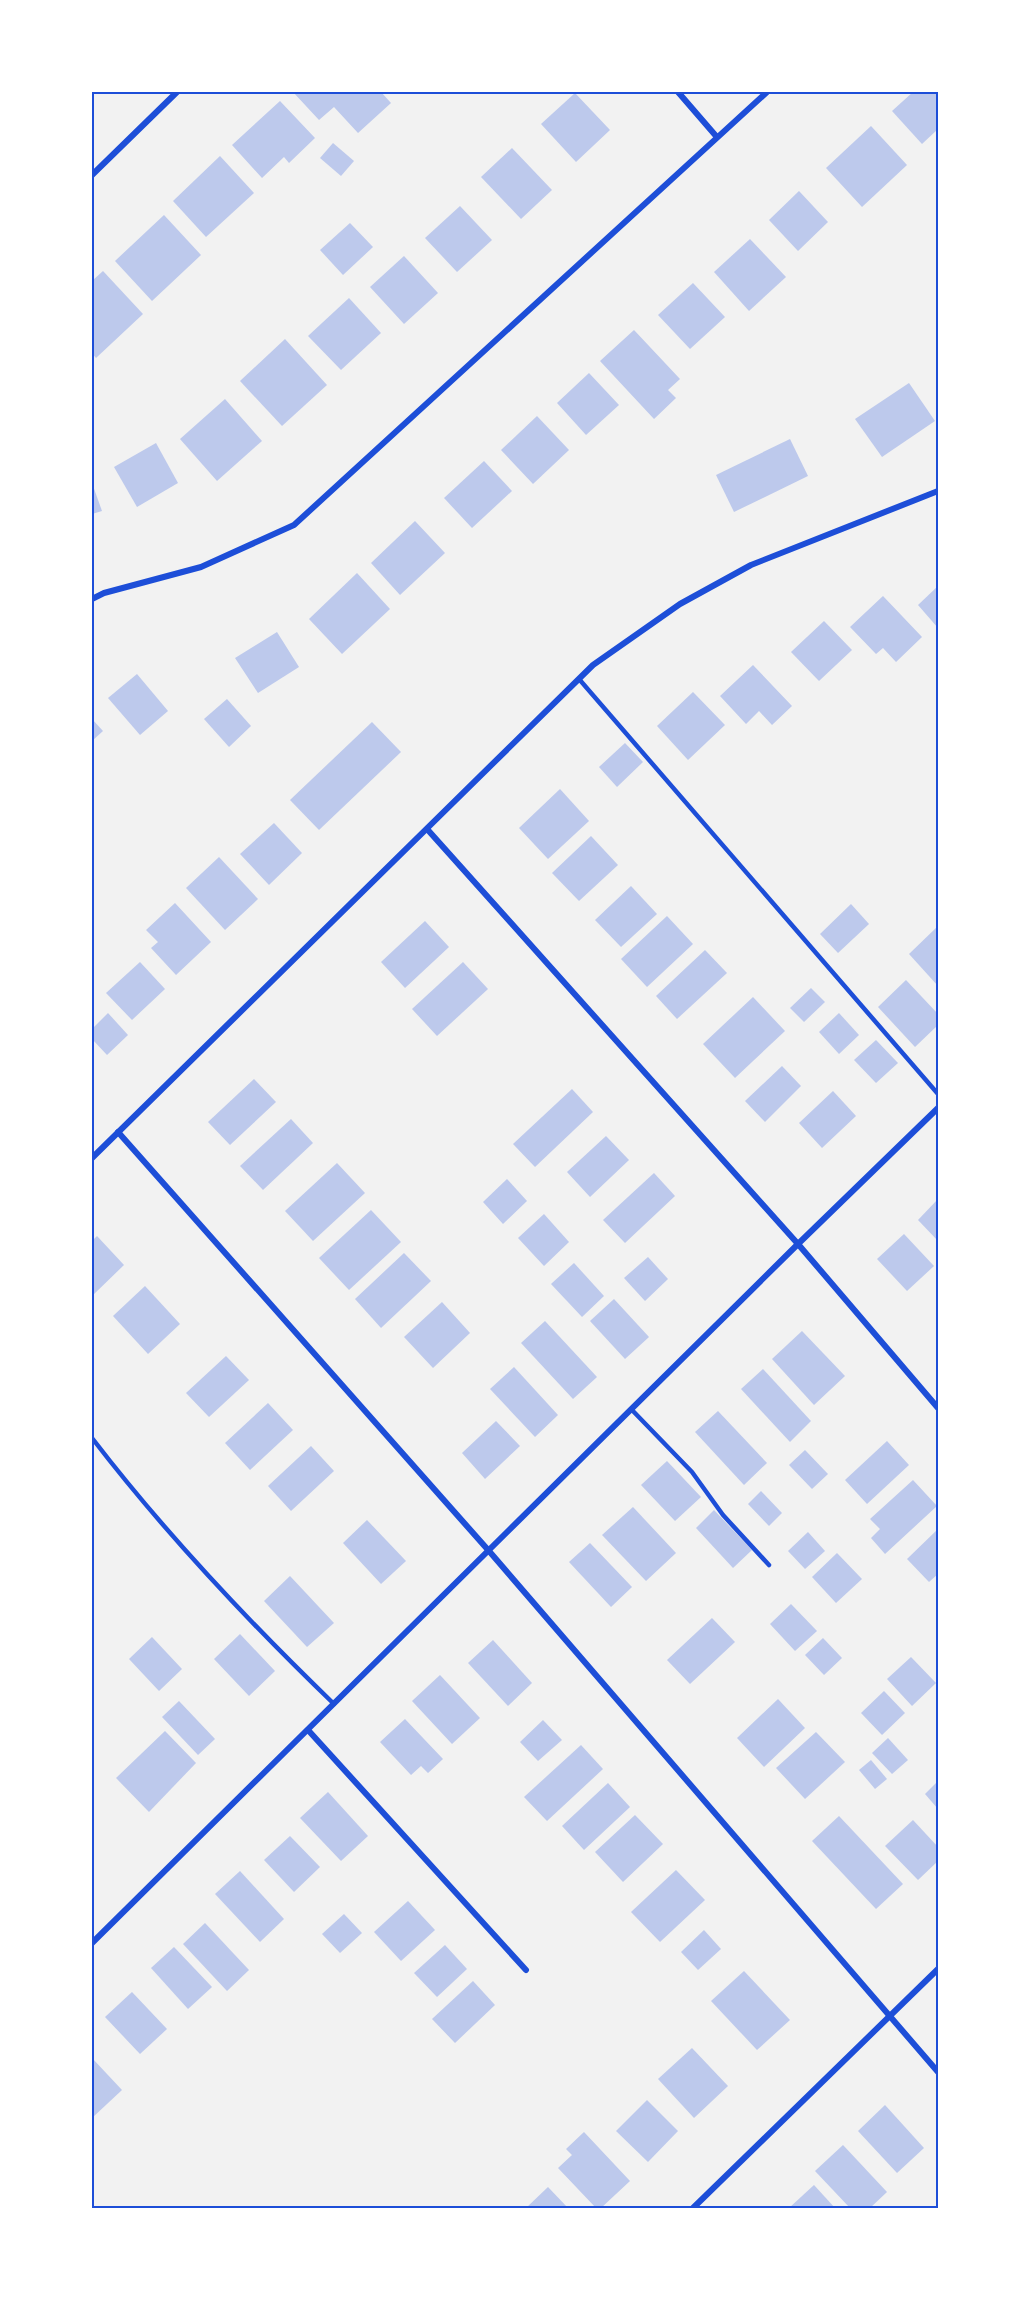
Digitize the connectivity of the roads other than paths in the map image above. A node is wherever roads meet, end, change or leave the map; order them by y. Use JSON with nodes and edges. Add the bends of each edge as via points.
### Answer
{"nodes":[{"id":1,"x":177,"y":92,"type":"edge"},
{"id":2,"x":678,"y":92,"type":"edge"},
{"id":3,"x":767,"y":92,"type":"edge"},
{"id":4,"x":716,"y":136,"type":"junction"},
{"id":5,"x":92,"y":176,"type":"edge"},
{"id":6,"x":939,"y":491,"type":"edge"},
{"id":7,"x":92,"y":599,"type":"edge"},
{"id":8,"x":579,"y":679,"type":"junction"},
{"id":9,"x":427,"y":829,"type":"junction"},
{"id":10,"x":939,"y":1094,"type":"edge"},
{"id":11,"x":939,"y":1108,"type":"edge"},
{"id":12,"x":118,"y":1132,"type":"junction"},
{"id":13,"x":92,"y":1158,"type":"edge"},
{"id":14,"x":798,"y":1245,"type":"junction"},
{"id":15,"x":939,"y":1408,"type":"edge"},
{"id":16,"x":632,"y":1410,"type":"junction"},
{"id":17,"x":92,"y":1438,"type":"edge"},
{"id":18,"x":489,"y":1551,"type":"junction"},
{"id":19,"x":769,"y":1565,"type":"dead end"},
{"id":20,"x":334,"y":1704,"type":"junction"},
{"id":21,"x":308,"y":1730,"type":"junction"},
{"id":22,"x":92,"y":1943,"type":"edge"},
{"id":23,"x":939,"y":1969,"type":"edge"},
{"id":24,"x":526,"y":1970,"type":"dead end"},
{"id":25,"x":890,"y":2016,"type":"junction"},
{"id":26,"x":939,"y":2072,"type":"edge"},
{"id":27,"x":693,"y":2208,"type":"edge"}],
"edges":[{"from":1,"to":5,"type":"street"},
{"from":2,"to":4,"type":"street"},
{"from":3,"to":4,"type":"street"},
{"from":4,"to":7,"type":"street","via":[[294,525],[201,567]]},
{"from":6,"to":8,"type":"street","via":[[751,565],[680,604]]},
{"from":8,"to":9,"type":"street"},
{"from":8,"to":10,"type":"lane"},
{"from":9,"to":12,"type":"street"},
{"from":9,"to":14,"type":"street"},
{"from":11,"to":14,"type":"street"},
{"from":12,"to":13,"type":"street"},
{"from":12,"to":18,"type":"street"},
{"from":14,"to":15,"type":"street"},
{"from":14,"to":16,"type":"street"},
{"from":16,"to":18,"type":"street"},
{"from":16,"to":19,"type":"lane","via":[[692,1472],[723,1515]]},
{"from":17,"to":20,"type":"lane","via":[[185,1550]]},
{"from":18,"to":20,"type":"street"},
{"from":18,"to":25,"type":"street"},
{"from":20,"to":21,"type":"street"},
{"from":21,"to":22,"type":"street"},
{"from":21,"to":24,"type":"street"},
{"from":23,"to":25,"type":"street"},
{"from":25,"to":26,"type":"street"},
{"from":25,"to":27,"type":"street"}]}
